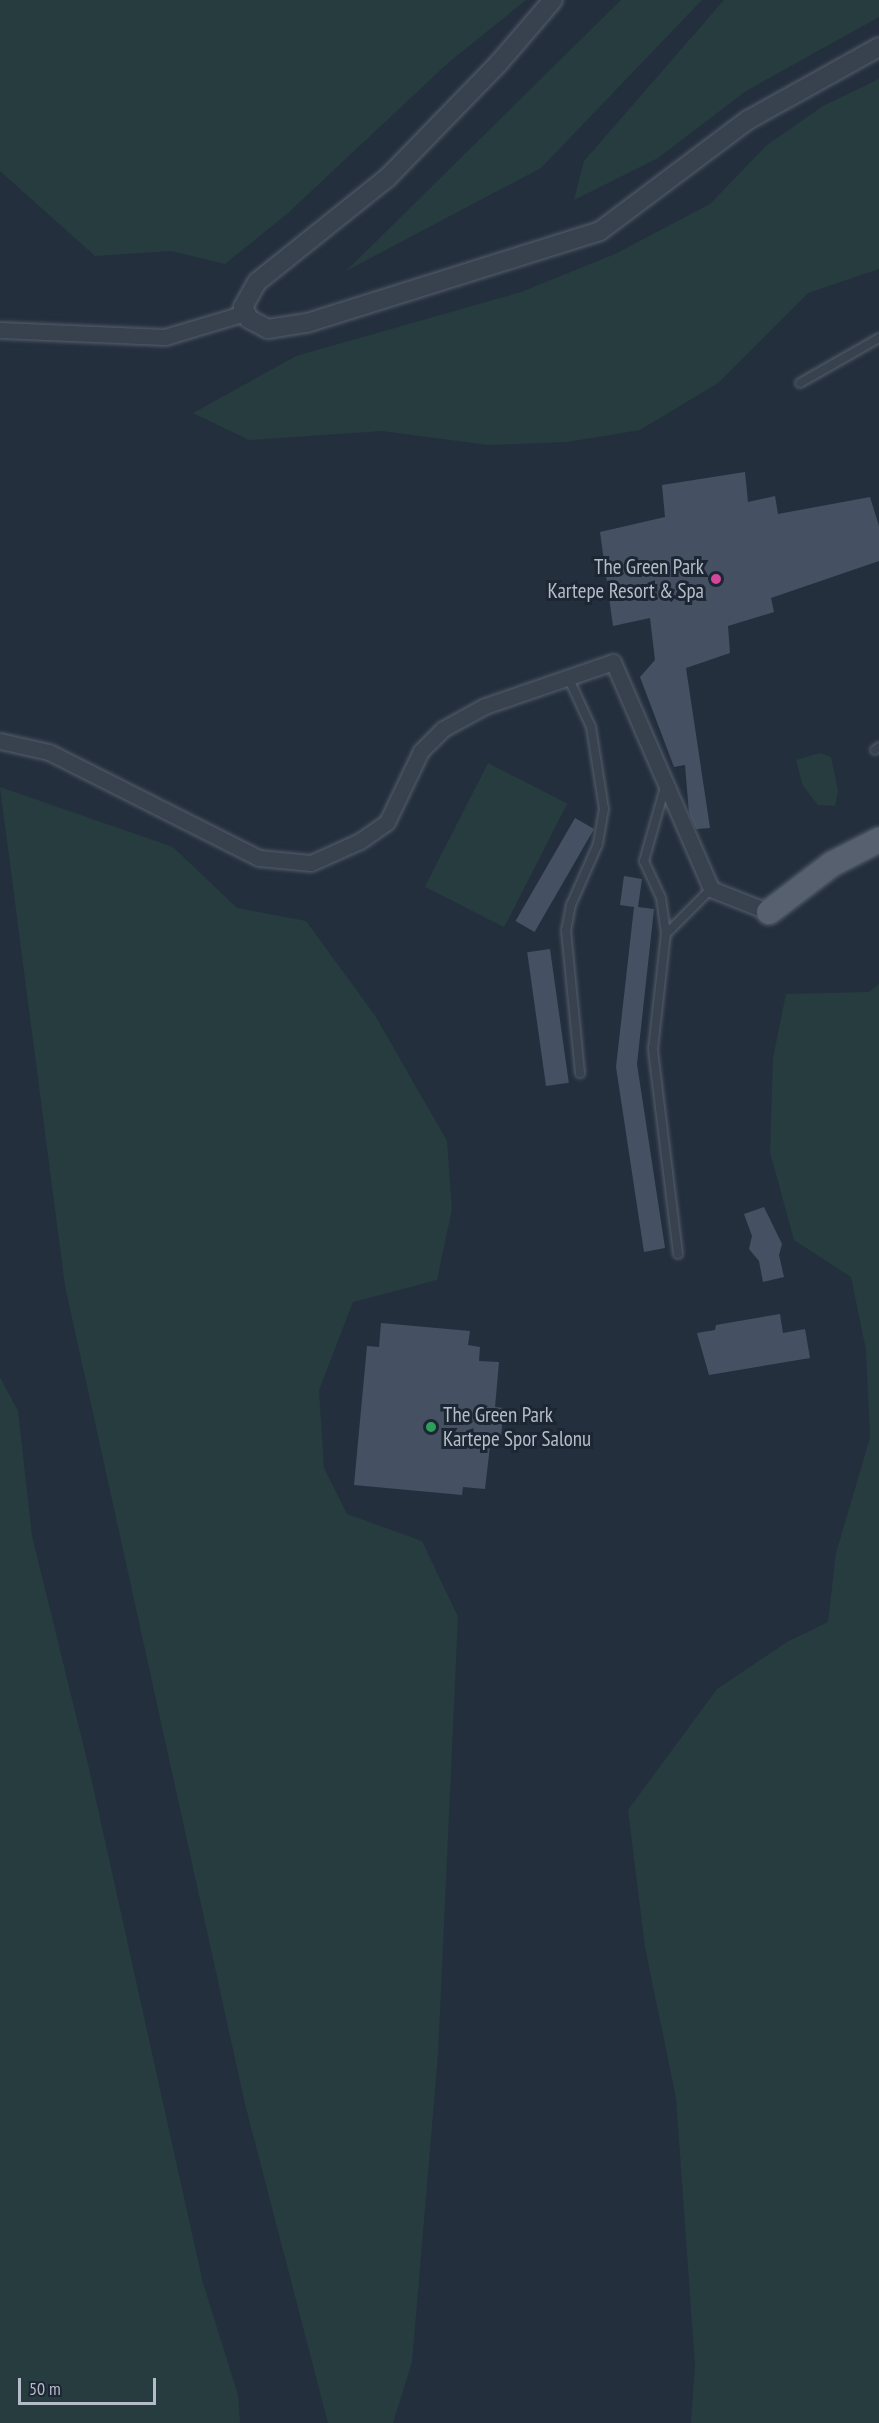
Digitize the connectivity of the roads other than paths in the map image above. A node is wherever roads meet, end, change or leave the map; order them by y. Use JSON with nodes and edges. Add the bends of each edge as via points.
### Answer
{"nodes":[{"id":1,"x":553,"y":0,"type":"edge"},
{"id":2,"x":879,"y":47,"type":"edge"},
{"id":3,"x":245,"y":313,"type":"junction"},
{"id":4,"x":0,"y":330,"type":"edge"},
{"id":5,"x":879,"y":338,"type":"edge"},
{"id":6,"x":800,"y":383,"type":"dead end"},
{"id":7,"x":568,"y":677,"type":"junction"},
{"id":8,"x":0,"y":741,"type":"edge"},
{"id":9,"x":666,"y":784,"type":"junction"},
{"id":10,"x":879,"y":840,"type":"edge"},
{"id":11,"x":711,"y":889,"type":"junction"},
{"id":12,"x":769,"y":912,"type":"joint"},
{"id":13,"x":666,"y":934,"type":"junction"},
{"id":14,"x":580,"y":1073,"type":"dead end"},
{"id":15,"x":678,"y":1254,"type":"dead end"}],
"edges":[{"from":1,"to":3,"type":"street","via":[[498,64],[387,178],[257,282],[245,301]]},
{"from":2,"to":3,"type":"street","via":[[748,120],[600,231],[307,323],[267,329]]},
{"from":3,"to":4,"type":"street","via":[[165,337]]},
{"from":5,"to":6,"type":"lane"},
{"from":7,"to":8,"type":"street","via":[[485,706],[442,729],[421,751],[387,822],[360,841],[311,863],[259,858],[49,752]]},
{"from":7,"to":9,"type":"street","via":[[613,662]]},
{"from":7,"to":14,"type":"lane","via":[[591,727],[604,809],[598,844],[571,905],[566,930]]},
{"from":9,"to":11,"type":"street"},
{"from":9,"to":13,"type":"lane","via":[[644,861],[661,898]]},
{"from":10,"to":12,"type":"main road","via":[[832,864]]},
{"from":11,"to":12,"type":"street"},
{"from":11,"to":13,"type":"lane"},
{"from":13,"to":15,"type":"lane","via":[[653,1077]]}]}
